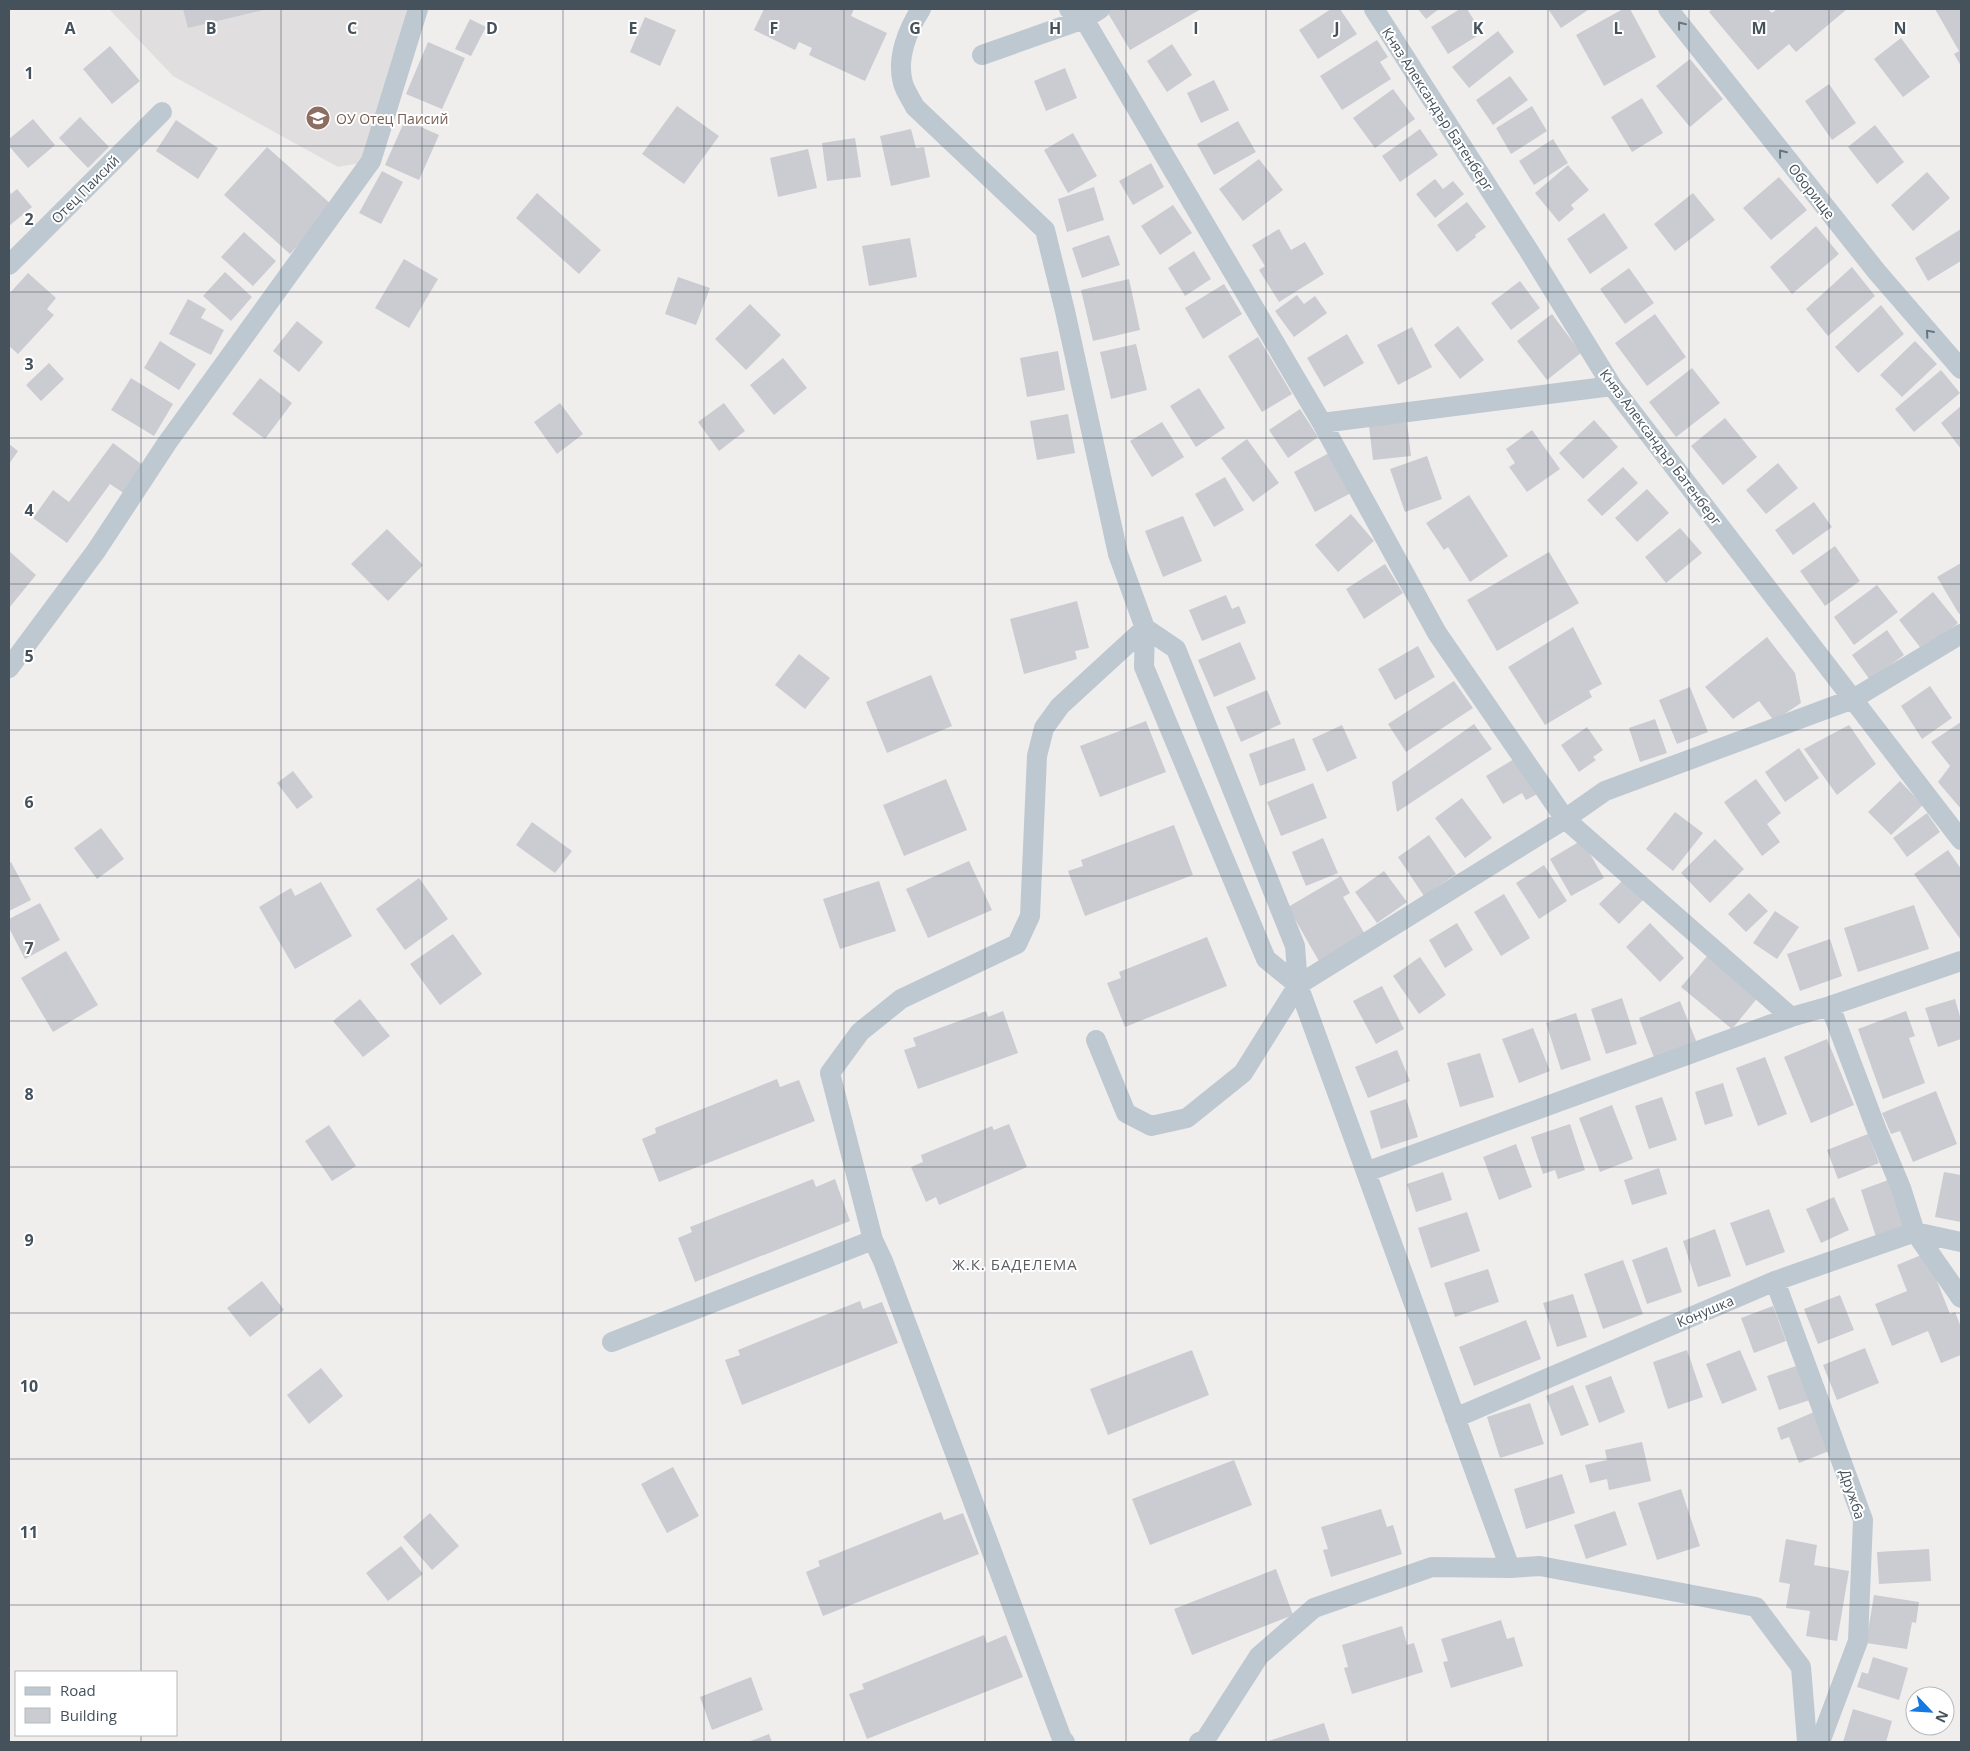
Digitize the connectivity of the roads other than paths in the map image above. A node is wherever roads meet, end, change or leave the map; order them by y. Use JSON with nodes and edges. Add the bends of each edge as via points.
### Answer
{"nodes":[{"id":1,"x":418,"y":9,"type":"edge"},
{"id":2,"x":921,"y":9,"type":"edge"},
{"id":3,"x":1374,"y":9,"type":"edge"},
{"id":4,"x":1668,"y":9,"type":"edge"},
{"id":5,"x":1084,"y":12,"type":"edge"},
{"id":6,"x":982,"y":54,"type":"dead end"},
{"id":7,"x":162,"y":112,"type":"dead end"},
{"id":8,"x":9,"y":265,"type":"edge"},
{"id":9,"x":1961,"y":369,"type":"edge"},
{"id":10,"x":1612,"y":386,"type":"junction"},
{"id":11,"x":1322,"y":423,"type":"junction"},
{"id":12,"x":1146,"y":628,"type":"junction"},
{"id":13,"x":1961,"y":634,"type":"edge"},
{"id":14,"x":9,"y":668,"type":"edge"},
{"id":15,"x":1853,"y":699,"type":"junction"},
{"id":16,"x":1565,"y":819,"type":"junction"},
{"id":17,"x":1961,"y":840,"type":"edge"},
{"id":18,"x":1961,"y":961,"type":"edge"},
{"id":19,"x":1298,"y":985,"type":"junction"},
{"id":20,"x":1830,"y":1006,"type":"junction"},
{"id":21,"x":1791,"y":1017,"type":"junction"},
{"id":22,"x":1096,"y":1040,"type":"dead end"},
{"id":23,"x":1366,"y":1172,"type":"junction"},
{"id":24,"x":1915,"y":1232,"type":"junction"},
{"id":25,"x":873,"y":1240,"type":"junction"},
{"id":26,"x":1961,"y":1242,"type":"edge"},
{"id":27,"x":1775,"y":1281,"type":"junction"},
{"id":28,"x":1961,"y":1298,"type":"edge"},
{"id":29,"x":612,"y":1342,"type":"dead end"},
{"id":30,"x":1455,"y":1418,"type":"junction"},
{"id":31,"x":1510,"y":1568,"type":"junction"},
{"id":32,"x":1065,"y":1742,"type":"edge"},
{"id":33,"x":1199,"y":1742,"type":"edge"},
{"id":34,"x":1807,"y":1742,"type":"edge"},
{"id":35,"x":1820,"y":1742,"type":"edge"}],
"edges":[{"from":1,"to":14,"type":"street","via":[[372,161],[167,443],[96,551]]},
{"from":2,"to":12,"type":"street","via":[[910,25],[901,59],[903,83],[915,107],[1044,230],[1118,554]]},
{"from":3,"to":10,"type":"street","name":"Княз Александър Батенберг"},
{"from":9,"to":4,"type":"street","name":"Оборище","one_way":true,"via":[[1876,272]]},
{"from":5,"to":6,"type":"street"},
{"from":5,"to":11,"type":"street"},
{"from":7,"to":8,"type":"street","name":"Отец Паисий"},
{"from":10,"to":11,"type":"street"},
{"from":10,"to":15,"type":"street","name":"Княз Александър Батенберг"},
{"from":11,"to":16,"type":"street","via":[[1437,633]]},
{"from":12,"to":19,"type":"street","via":[[1176,649],[1295,946]]},
{"from":12,"to":19,"type":"street","via":[[1144,667],[1266,959]]},
{"from":12,"to":25,"type":"street","via":[[1060,706],[1044,728],[1037,756],[1030,916],[1017,944],[901,999],[860,1032],[830,1073]]},
{"from":13,"to":15,"type":"street"},
{"from":15,"to":16,"type":"street","via":[[1605,791]]},
{"from":15,"to":17,"type":"street","name":"Княз Александър Батенберг"},
{"from":16,"to":19,"type":"street"},
{"from":16,"to":21,"type":"street"},
{"from":18,"to":20,"type":"street"},
{"from":19,"to":22,"type":"street","via":[[1243,1073],[1187,1118],[1151,1126],[1126,1113]]},
{"from":19,"to":23,"type":"street"},
{"from":20,"to":21,"type":"street"},
{"from":20,"to":24,"type":"street","via":[[1902,1188]]},
{"from":21,"to":23,"type":"street"},
{"from":23,"to":30,"type":"street"},
{"from":24,"to":26,"type":"street"},
{"from":24,"to":27,"type":"street","name":"Конушка"},
{"from":24,"to":28,"type":"street"},
{"from":25,"to":29,"type":"street"},
{"from":25,"to":32,"type":"street"},
{"from":27,"to":30,"type":"street","name":"Конушка"},
{"from":27,"to":35,"type":"street","name":"Дружба","via":[[1863,1520],[1858,1641]]},
{"from":30,"to":31,"type":"street"},
{"from":31,"to":33,"type":"street","via":[[1432,1567],[1314,1608],[1259,1656],[1204,1740]]},
{"from":31,"to":34,"type":"street","via":[[1540,1566],[1756,1608],[1800,1667]]}]}
